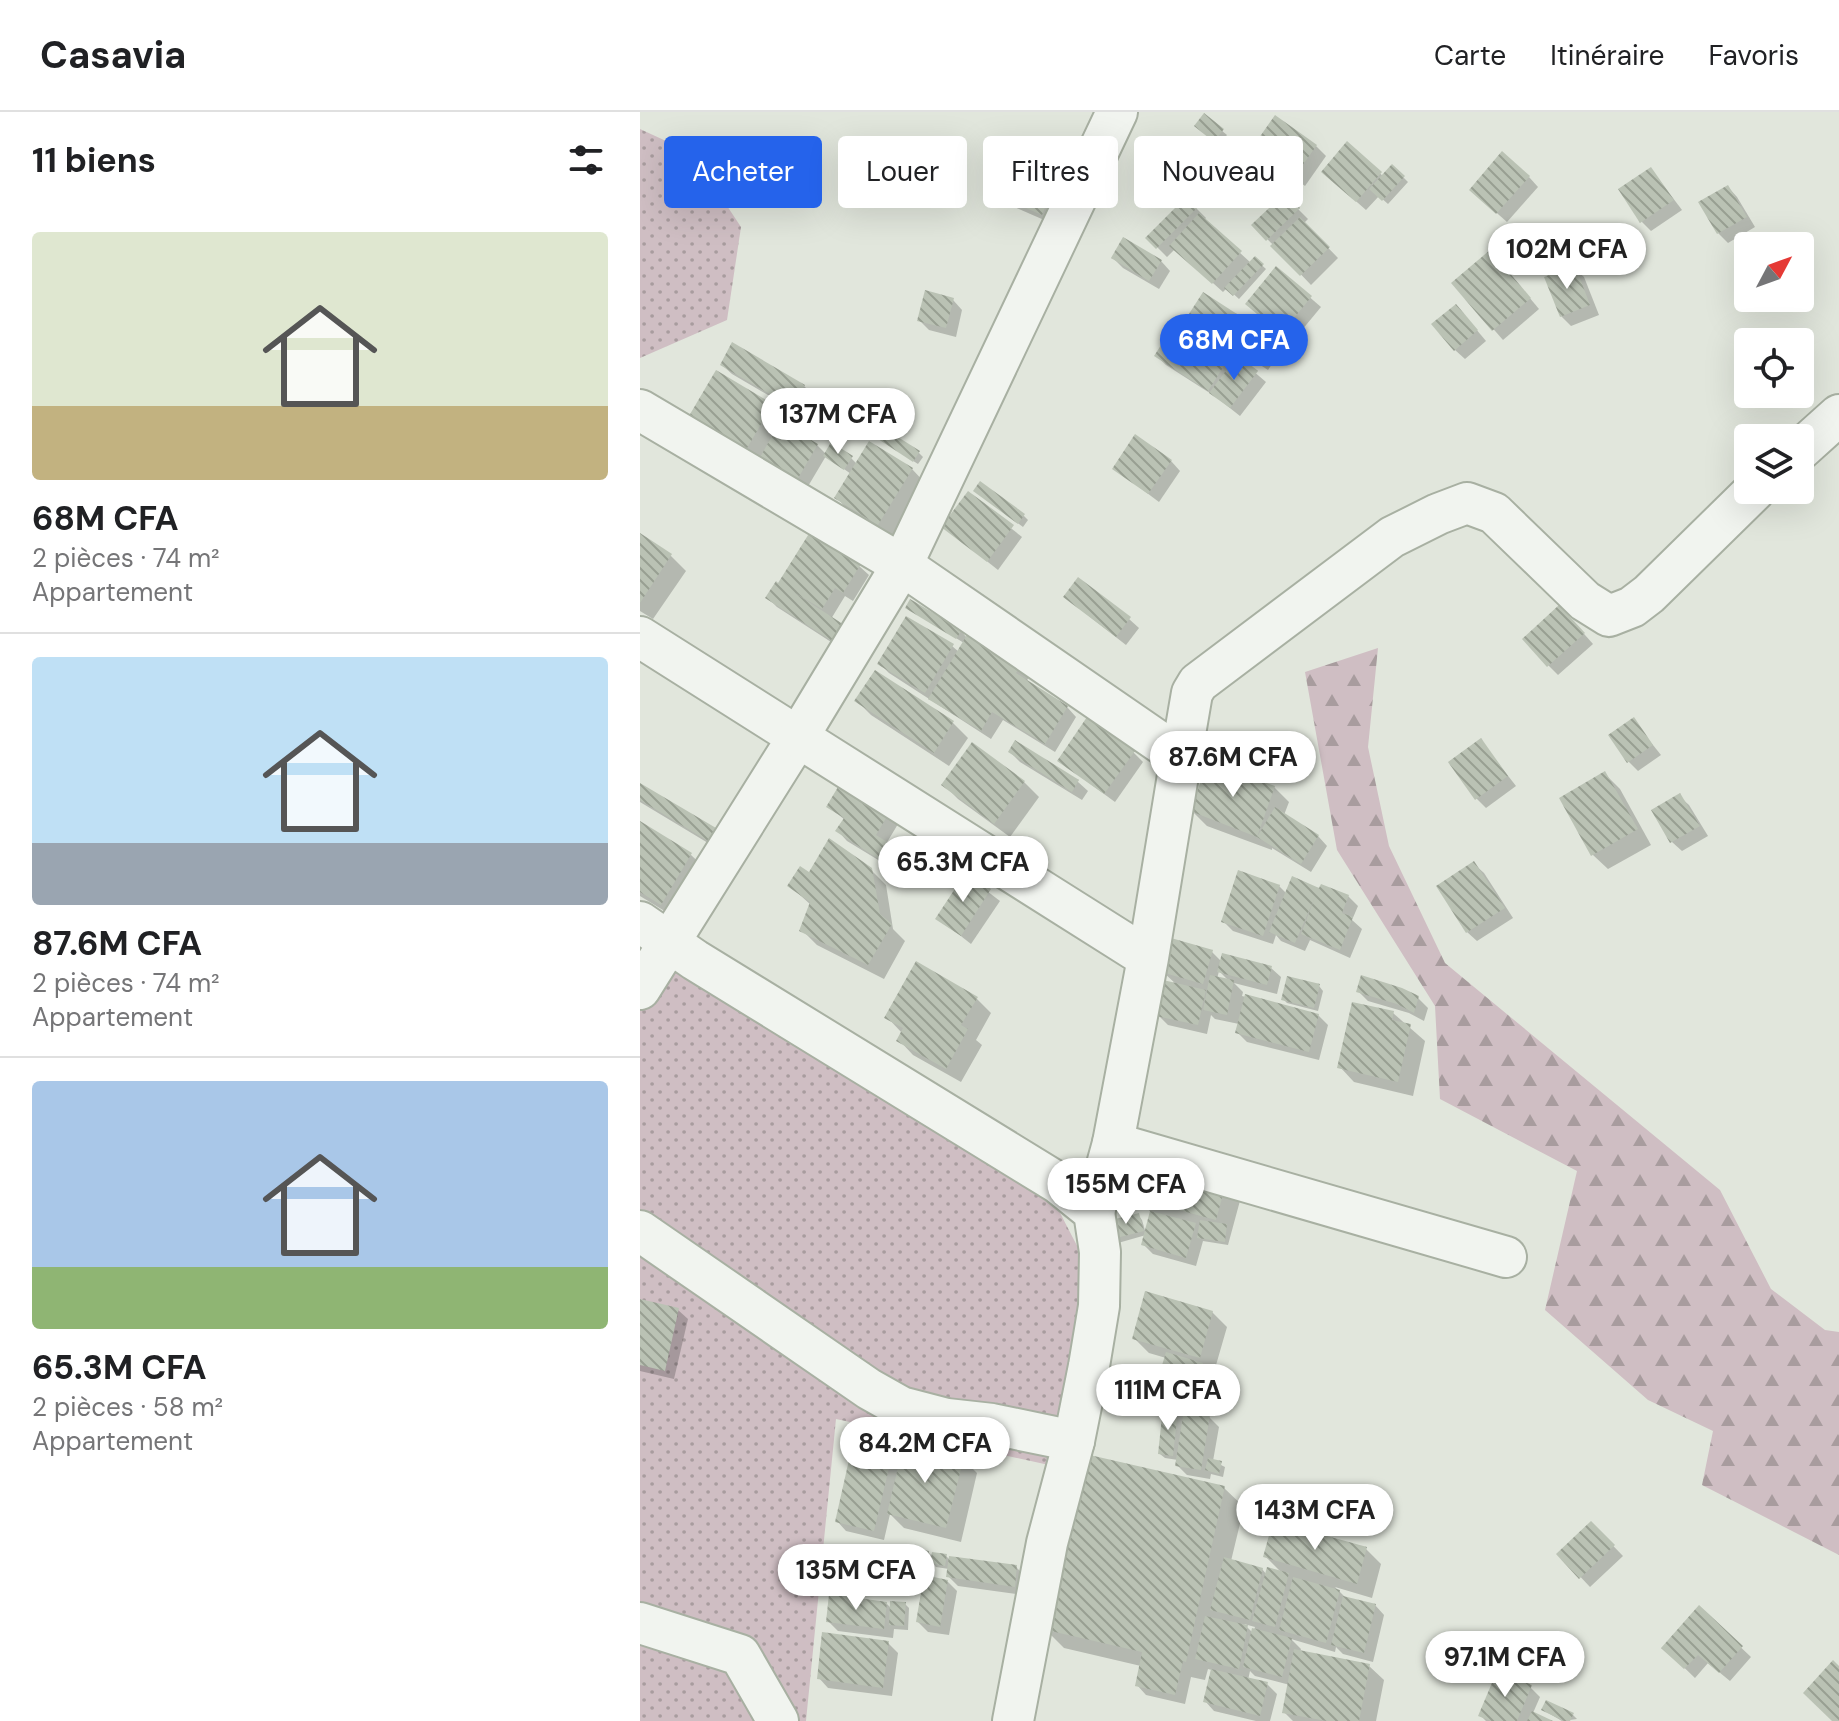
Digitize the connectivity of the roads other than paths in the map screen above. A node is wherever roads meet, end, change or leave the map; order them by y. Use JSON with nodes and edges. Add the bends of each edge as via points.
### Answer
{"nodes":[{"id":1,"x":1117,"y":112,"type":"edge"},
{"id":2,"x":640,"y":410,"type":"edge"},
{"id":3,"x":1839,"y":415,"type":"edge"},
{"id":4,"x":1814,"y":437,"type":"edge"},
{"id":5,"x":1741,"y":504,"type":"edge"},
{"id":6,"x":902,"y":565,"type":"junction"},
{"id":7,"x":640,"y":637,"type":"edge"},
{"id":8,"x":798,"y":737,"type":"junction"},
{"id":9,"x":1181,"y":757,"type":"junction"},
{"id":10,"x":655,"y":932,"type":"edge"},
{"id":11,"x":1148,"y":958,"type":"junction"},
{"id":12,"x":640,"y":989,"type":"edge"},
{"id":13,"x":1113,"y":1143,"type":"junction"},
{"id":14,"x":1094,"y":1212,"type":"junction"},
{"id":15,"x":640,"y":1231,"type":"edge"},
{"id":16,"x":1506,"y":1257,"type":"dead end"},
{"id":17,"x":1074,"y":1441,"type":"junction"},
{"id":18,"x":640,"y":1623,"type":"edge"},
{"id":19,"x":778,"y":1721,"type":"edge"},
{"id":20,"x":1013,"y":1721,"type":"edge"}],
"edges":[{"from":1,"to":6,"type":"street"},
{"from":2,"to":6,"type":"street"},
{"from":3,"to":4,"type":"street"},
{"from":5,"to":9,"type":"street","via":[[1649,594],[1609,616],[1585,601],[1494,513],[1467,503],[1438,514],[1392,537],[1198,683]]},
{"from":6,"to":8,"type":"street"},
{"from":6,"to":9,"type":"street"},
{"from":7,"to":8,"type":"street"},
{"from":8,"to":10,"type":"street"},
{"from":8,"to":11,"type":"street"},
{"from":9,"to":11,"type":"street"},
{"from":10,"to":12,"type":"street"},
{"from":10,"to":14,"type":"street","via":[[1058,1183]]},
{"from":11,"to":13,"type":"street"},
{"from":13,"to":14,"type":"street"},
{"from":13,"to":16,"type":"street"},
{"from":14,"to":17,"type":"street","via":[[1099,1306]]},
{"from":15,"to":17,"type":"street","via":[[901,1407]]},
{"from":17,"to":20,"type":"street","via":[[1047,1543]]},
{"from":18,"to":19,"type":"street","via":[[740,1655]]}]}
